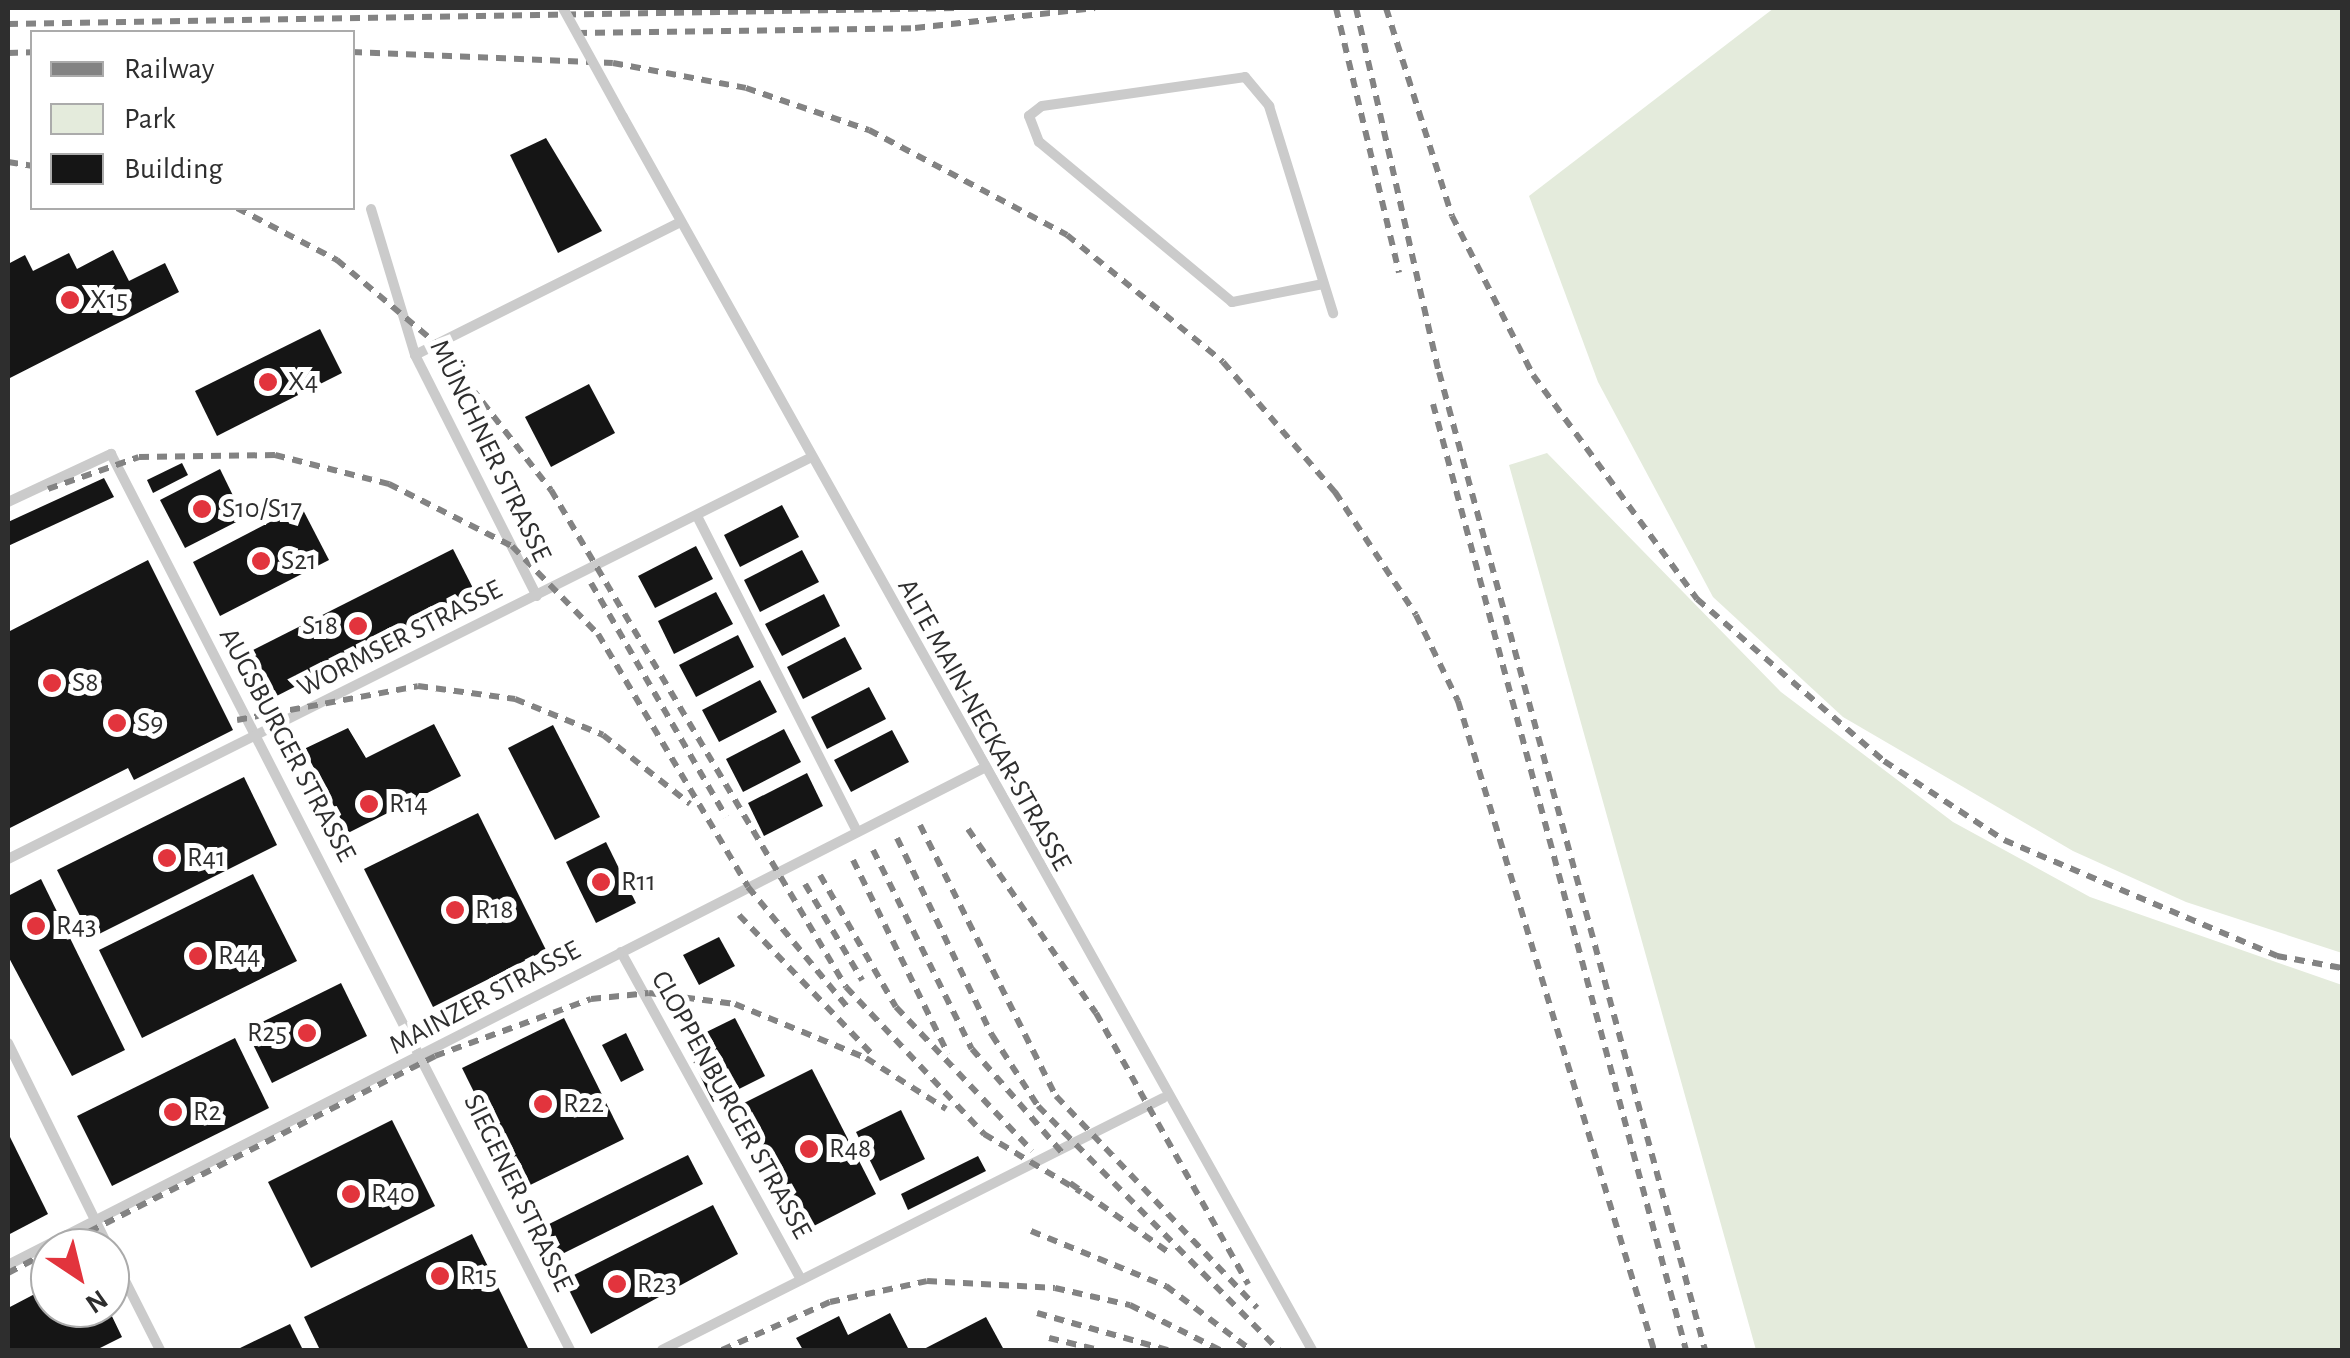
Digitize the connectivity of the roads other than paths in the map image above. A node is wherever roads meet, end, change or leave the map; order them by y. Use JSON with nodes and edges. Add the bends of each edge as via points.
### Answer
{"nodes":[{"id":1,"x":562,"y":8,"type":"edge"},
{"id":2,"x":371,"y":209,"type":"dead end"},
{"id":3,"x":682,"y":222,"type":"junction"},
{"id":4,"x":1323,"y":284,"type":"junction"},
{"id":5,"x":1334,"y":314,"type":"dead end"},
{"id":6,"x":415,"y":355,"type":"junction"},
{"id":7,"x":812,"y":457,"type":"junction"},
{"id":8,"x":8,"y":502,"type":"edge"},
{"id":9,"x":698,"y":516,"type":"junction"},
{"id":10,"x":537,"y":596,"type":"junction"},
{"id":11,"x":257,"y":736,"type":"junction"},
{"id":12,"x":982,"y":769,"type":"junction"},
{"id":13,"x":857,"y":832,"type":"junction"},
{"id":14,"x":8,"y":859,"type":"edge"},
{"id":15,"x":620,"y":952,"type":"junction"},
{"id":16,"x":8,"y":1043,"type":"edge"},
{"id":17,"x":425,"y":1056,"type":"junction"},
{"id":18,"x":1163,"y":1098,"type":"junction"},
{"id":19,"x":95,"y":1222,"type":"junction"},
{"id":20,"x":98,"y":1228,"type":"edge"},
{"id":21,"x":8,"y":1265,"type":"edge"},
{"id":22,"x":800,"y":1280,"type":"junction"},
{"id":23,"x":130,"y":1291,"type":"edge"},
{"id":24,"x":160,"y":1350,"type":"edge"},
{"id":25,"x":570,"y":1350,"type":"edge"},
{"id":26,"x":662,"y":1350,"type":"edge"},
{"id":27,"x":1312,"y":1350,"type":"edge"}],
"edges":[{"from":1,"to":3,"type":"lane","name":"ALTE MAIN-NECKAR-STRASSE","bridge":true},
{"from":2,"to":6,"type":"lane","name":"MÜNCHNER STRASSE"},
{"from":3,"to":6,"type":"lane"},
{"from":3,"to":7,"type":"lane","name":"ALTE MAIN-NECKAR-STRASSE"},
{"from":4,"to":4,"type":"lane","via":[[1232,302],[1030,127],[1042,106],[1245,77],[1269,106]]},
{"from":4,"to":5,"type":"lane"},
{"from":6,"to":10,"type":"lane","name":"MÜNCHNER STRASSE"},
{"from":7,"to":9,"type":"lane","name":"WORMSER STRASSE"},
{"from":7,"to":12,"type":"lane","name":"ALTE MAIN-NECKAR-STRASSE"},
{"from":8,"to":11,"type":"lane","name":"AUGSBURGER STRASSE","via":[[111,454]]},
{"from":9,"to":10,"type":"lane","name":"WORMSER STRASSE"},
{"from":9,"to":13,"type":"lane"},
{"from":10,"to":11,"type":"lane","name":"WORMSER STRASSE"},
{"from":11,"to":14,"type":"lane","name":"WORMSER STRASSE"},
{"from":11,"to":17,"type":"lane","name":"AUGSBURGER STRASSE"},
{"from":12,"to":13,"type":"lane","name":"MAINZER STRASSE"},
{"from":12,"to":18,"type":"lane","name":"ALTE MAIN-NECKAR-STRASSE"},
{"from":13,"to":15,"type":"lane","name":"MAINZER STRASSE"},
{"from":15,"to":17,"type":"lane","name":"MAINZER STRASSE"},
{"from":15,"to":22,"type":"lane","name":"CLOPPENBURGER STRASSE"},
{"from":16,"to":19,"type":"lane"},
{"from":17,"to":19,"type":"lane","name":"MAINZER STRASSE"},
{"from":17,"to":25,"type":"lane","name":"SIEGENER STRASSE"},
{"from":18,"to":22,"type":"lane"},
{"from":18,"to":27,"type":"lane","name":"ALTE MAIN-NECKAR-STRASSE"},
{"from":19,"to":20,"type":"lane"},
{"from":19,"to":21,"type":"lane","name":"MAINZER STRASSE"},
{"from":22,"to":26,"type":"lane"},
{"from":23,"to":24,"type":"lane"}]}
